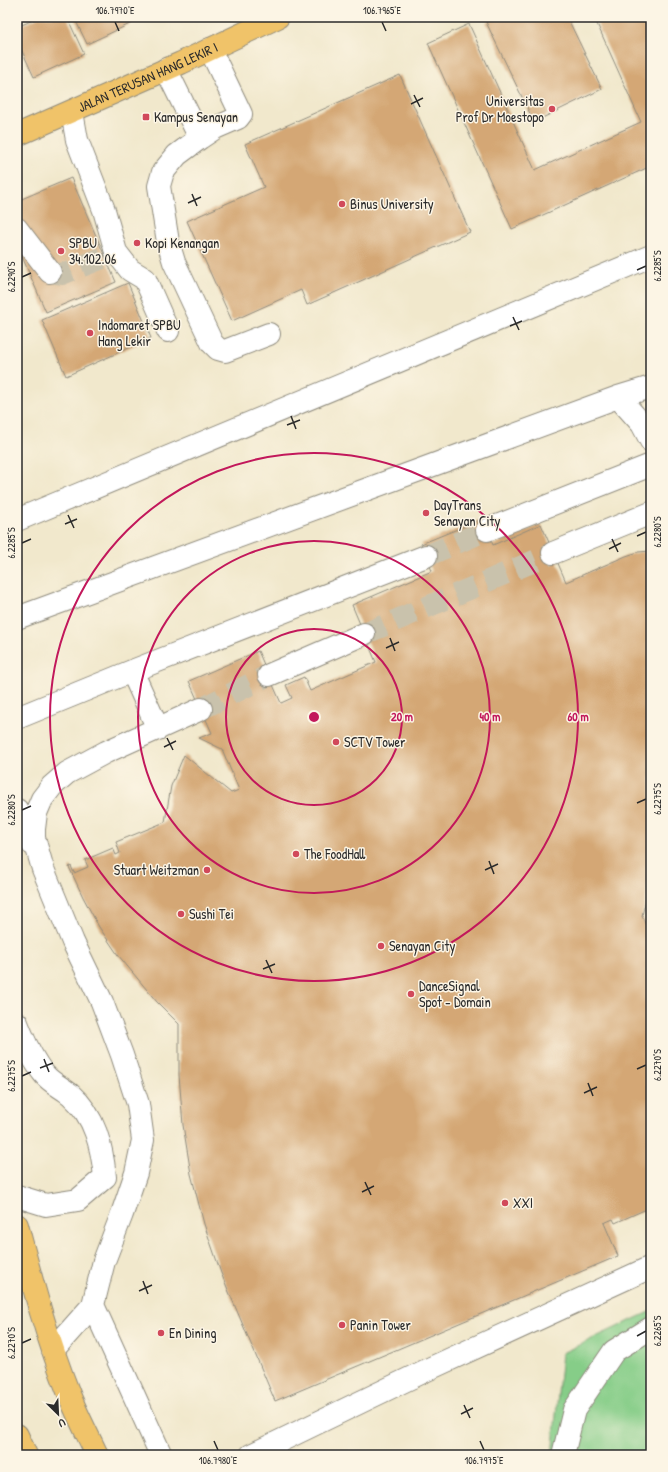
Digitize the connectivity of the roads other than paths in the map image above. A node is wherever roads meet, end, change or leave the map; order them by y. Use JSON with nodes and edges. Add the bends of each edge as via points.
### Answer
{"nodes":[{"id":1,"x":278,"y":17,"type":"edge"},
{"id":2,"x":210,"y":49,"type":"junction"},
{"id":3,"x":166,"y":69,"type":"junction"},
{"id":4,"x":72,"y":112,"type":"junction"},
{"id":5,"x":17,"y":135,"type":"edge"},
{"id":6,"x":200,"y":138,"type":"junction"},
{"id":7,"x":17,"y":229,"type":"edge"},
{"id":8,"x":651,"y":256,"type":"edge"},
{"id":9,"x":50,"y":272,"type":"dead end"},
{"id":10,"x":168,"y":331,"type":"dead end"},
{"id":11,"x":269,"y":334,"type":"dead end"},
{"id":12,"x":651,"y":386,"type":"edge"},
{"id":13,"x":618,"y":398,"type":"junction"},
{"id":14,"x":651,"y":440,"type":"edge"},
{"id":15,"x":651,"y":465,"type":"edge"},
{"id":16,"x":651,"y":513,"type":"edge"},
{"id":17,"x":17,"y":520,"type":"edge"},
{"id":18,"x":487,"y":530,"type":"tunnel mouth"},
{"id":19,"x":553,"y":553,"type":"tunnel mouth"},
{"id":20,"x":426,"y":556,"type":"tunnel mouth"},
{"id":21,"x":17,"y":618,"type":"edge"},
{"id":22,"x":364,"y":634,"type":"tunnel mouth"},
{"id":23,"x":132,"y":671,"type":"junction"},
{"id":24,"x":269,"y":675,"type":"tunnel mouth"},
{"id":25,"x":201,"y":709,"type":"tunnel mouth"},
{"id":26,"x":17,"y":718,"type":"edge"},
{"id":27,"x":158,"y":729,"type":"junction"},
{"id":28,"x":17,"y":810,"type":"edge"},
{"id":29,"x":43,"y":869,"type":"junction"},
{"id":30,"x":17,"y":1023,"type":"edge"},
{"id":31,"x":17,"y":1196,"type":"edge"},
{"id":32,"x":17,"y":1225,"type":"edge"},
{"id":33,"x":651,"y":1267,"type":"edge"},
{"id":34,"x":651,"y":1280,"type":"edge"},
{"id":35,"x":93,"y":1305,"type":"junction"},
{"id":36,"x":651,"y":1328,"type":"edge"},
{"id":37,"x":54,"y":1350,"type":"junction"},
{"id":38,"x":17,"y":1435,"type":"edge"},
{"id":39,"x":26,"y":1455,"type":"edge"},
{"id":40,"x":98,"y":1455,"type":"edge"},
{"id":41,"x":161,"y":1455,"type":"edge"},
{"id":42,"x":251,"y":1455,"type":"edge"},
{"id":43,"x":280,"y":1455,"type":"edge"},
{"id":44,"x":563,"y":1455,"type":"edge"}],
"edges":[{"from":1,"to":2,"type":"main road","name":"JALAN TERUSAN HANG LEKIR I"},
{"from":2,"to":3,"type":"main road","name":"JALAN TERUSAN HANG LEKIR I"},
{"from":2,"to":6,"type":"lane","via":[[241,114]]},
{"from":3,"to":4,"type":"main road","name":"JALAN TERUSAN HANG LEKIR I"},
{"from":3,"to":6,"type":"lane"},
{"from":4,"to":5,"type":"main road","name":"JALAN TERUSAN HANG LEKIR I"},
{"from":4,"to":10,"type":"lane","via":[[77,140],[104,210],[111,255],[145,279]]},
{"from":6,"to":11,"type":"lane","via":[[177,155],[164,172],[159,186],[168,242],[174,262],[212,343],[218,349],[225,351]]},
{"from":7,"to":9,"type":"lane"},
{"from":8,"to":17,"type":"lane"},
{"from":12,"to":13,"type":"lane"},
{"from":13,"to":14,"type":"lane","via":[[642,424]]},
{"from":13,"to":21,"type":"lane"},
{"from":15,"to":18,"type":"lane"},
{"from":16,"to":19,"type":"lane"},
{"from":20,"to":23,"type":"lane"},
{"from":22,"to":24,"type":"lane"},
{"from":23,"to":26,"type":"lane"},
{"from":23,"to":27,"type":"lane"},
{"from":25,"to":27,"type":"lane"},
{"from":27,"to":29,"type":"lane","via":[[106,752],[67,773],[52,786],[36,813],[34,829]]},
{"from":28,"to":29,"type":"lane"},
{"from":29,"to":35,"type":"lane","via":[[73,942],[102,1002],[122,1055],[138,1104],[143,1140],[136,1173],[104,1260]]},
{"from":30,"to":31,"type":"lane","via":[[28,1049],[45,1075],[72,1096],[95,1128],[103,1154],[105,1178],[78,1200],[46,1205]]},
{"from":32,"to":37,"type":"main road"},
{"from":33,"to":42,"type":"lane"},
{"from":34,"to":43,"type":"lane"},
{"from":35,"to":37,"type":"lane"},
{"from":35,"to":41,"type":"lane"},
{"from":36,"to":44,"type":"lane","via":[[614,1351],[574,1410]]},
{"from":37,"to":40,"type":"main road","via":[[69,1395]]},
{"from":38,"to":39,"type":"main road"}]}
